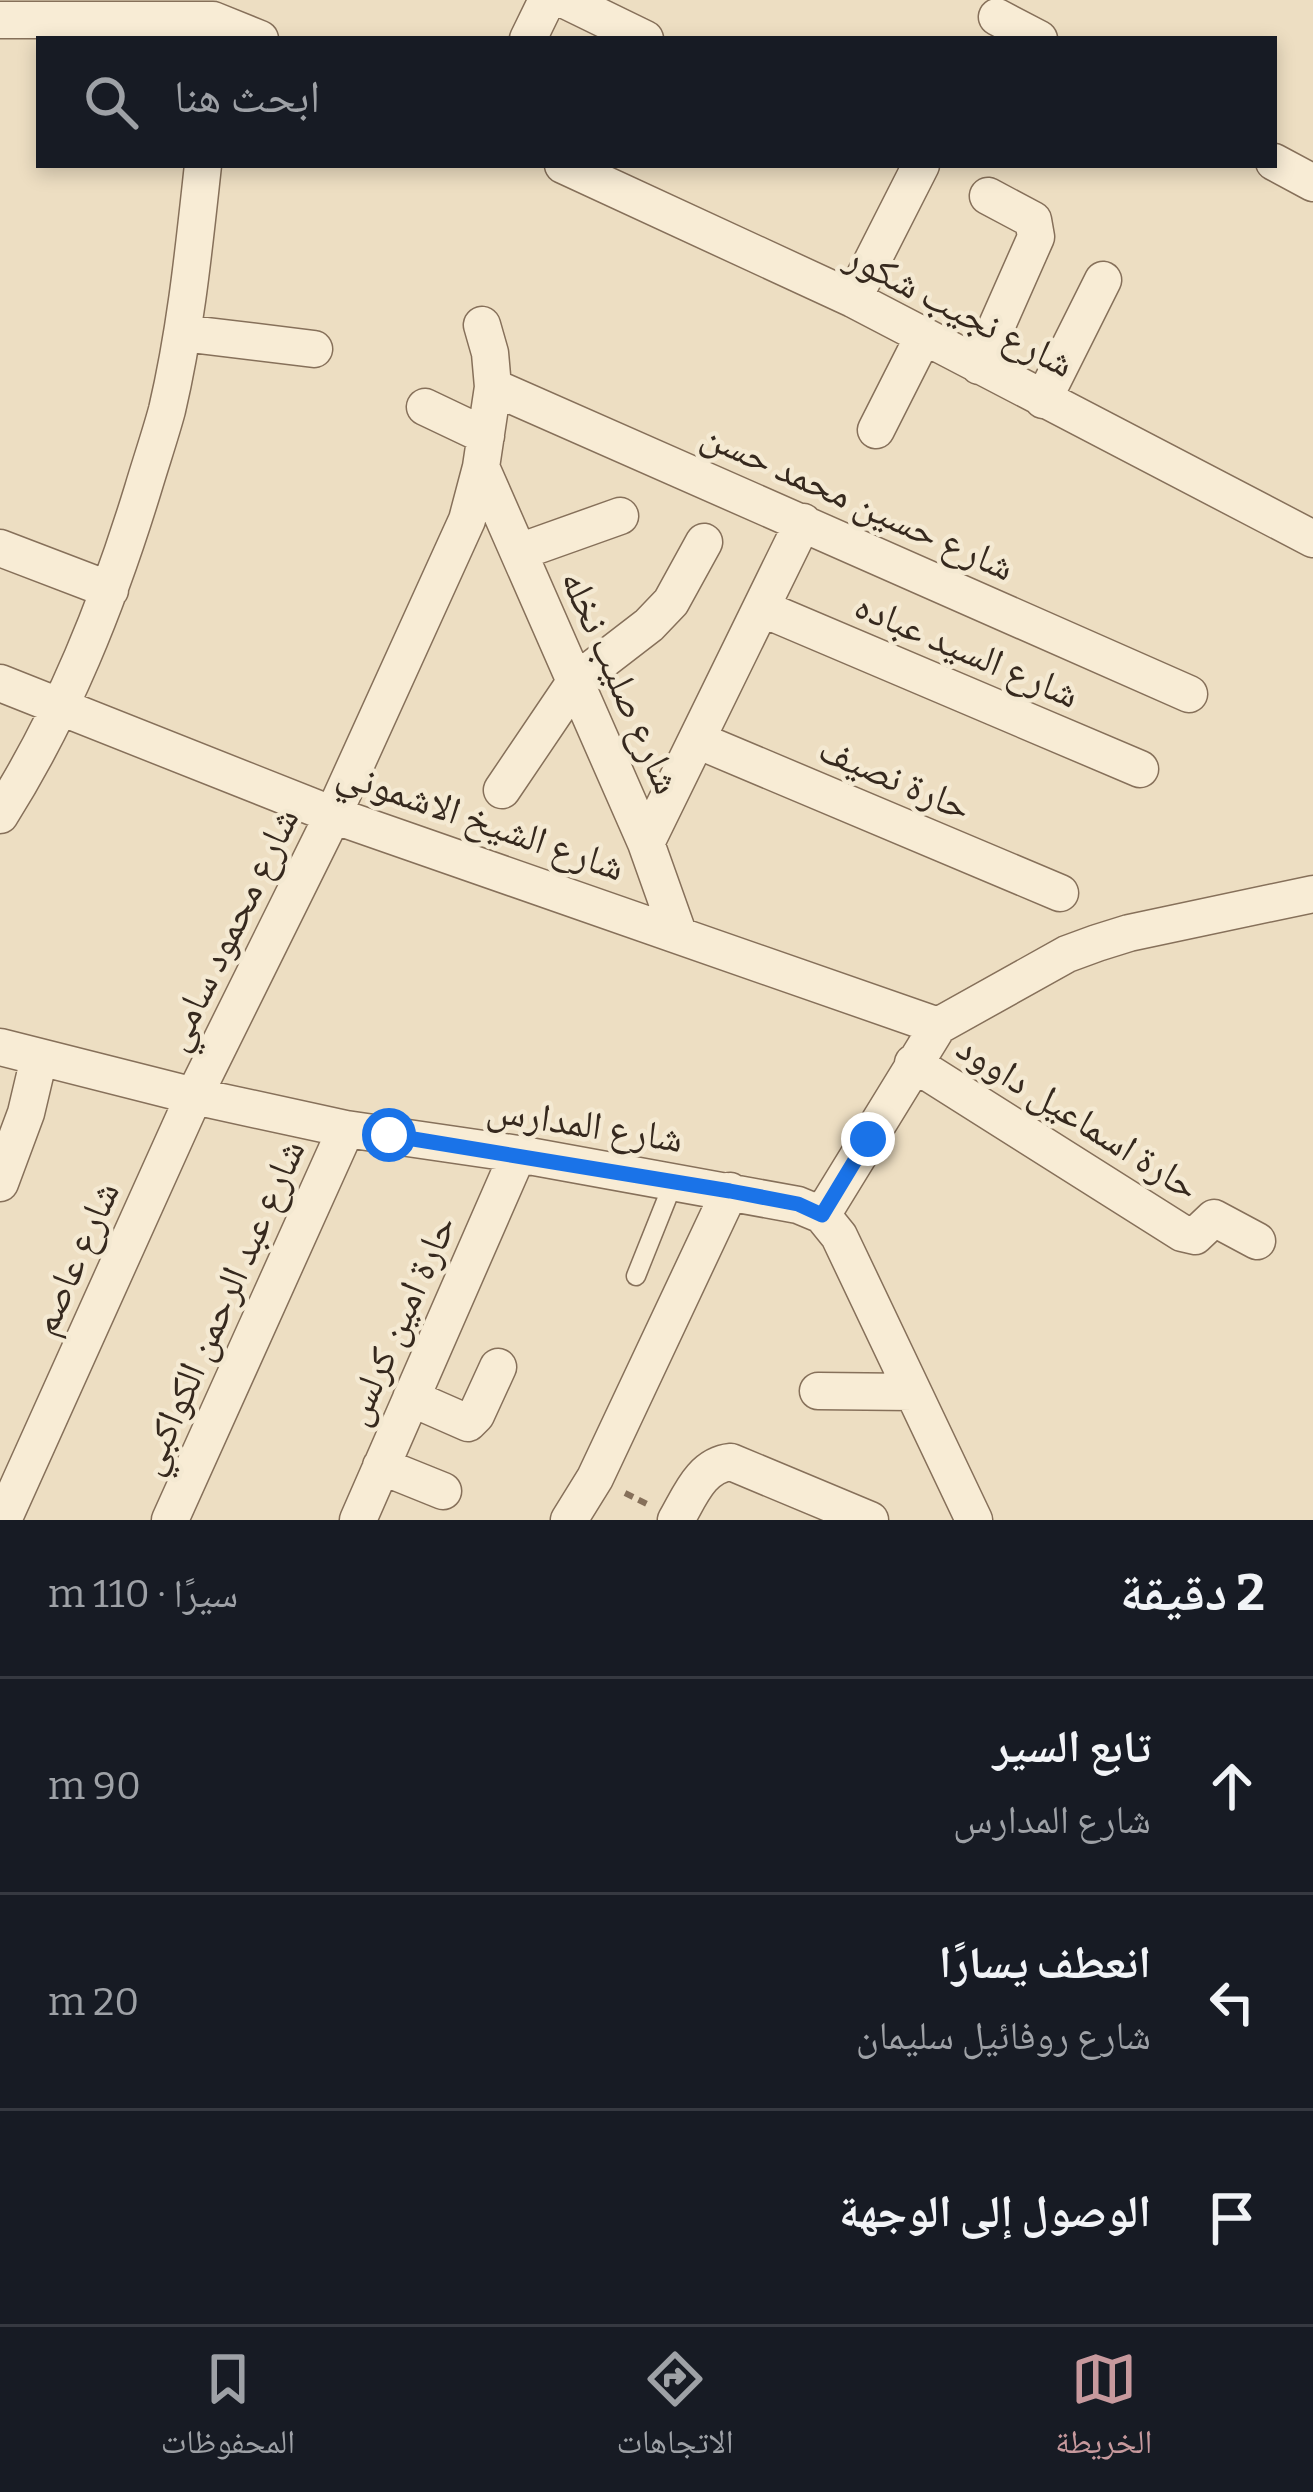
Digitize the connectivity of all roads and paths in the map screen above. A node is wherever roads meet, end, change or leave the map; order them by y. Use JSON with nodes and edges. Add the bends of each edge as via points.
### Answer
{"nodes":[{"id":1,"x":245,"y":0,"type":"edge"},
{"id":2,"x":547,"y":0,"type":"edge"},
{"id":3,"x":565,"y":0,"type":"edge"},
{"id":4,"x":996,"y":19,"type":"edge"},
{"id":5,"x":0,"y":20,"type":"edge"},
{"id":6,"x":212,"y":20,"type":"edge"},
{"id":7,"x":252,"y":36,"type":"edge"},
{"id":8,"x":529,"y":36,"type":"edge"},
{"id":9,"x":639,"y":36,"type":"edge"},
{"id":10,"x":1033,"y":36,"type":"edge"},
{"id":11,"x":203,"y":168,"type":"edge"},
{"id":12,"x":569,"y":168,"type":"edge"},
{"id":13,"x":919,"y":168,"type":"edge"},
{"id":14,"x":988,"y":196,"type":"dead end"},
{"id":15,"x":1103,"y":280,"type":"dead end"},
{"id":16,"x":853,"y":299,"type":"junction"},
{"id":17,"x":482,"y":325,"type":"dead end"},
{"id":18,"x":182,"y":333,"type":"junction"},
{"id":19,"x":923,"y":337,"type":"junction"},
{"id":20,"x":314,"y":349,"type":"dead end"},
{"id":21,"x":979,"y":366,"type":"junction"},
{"id":22,"x":493,"y":387,"type":"junction"},
{"id":23,"x":1043,"y":400,"type":"junction"},
{"id":24,"x":425,"y":407,"type":"dead end"},
{"id":25,"x":876,"y":430,"type":"dead end"},
{"id":26,"x":484,"y":451,"type":"junction"},
{"id":27,"x":620,"y":516,"type":"dead end"},
{"id":28,"x":803,"y":523,"type":"junction"},
{"id":29,"x":1313,"y":539,"type":"edge"},
{"id":30,"x":704,"y":542,"type":"dead end"},
{"id":31,"x":0,"y":548,"type":"edge"},
{"id":32,"x":519,"y":552,"type":"junction"},
{"id":33,"x":110,"y":590,"type":"junction"},
{"id":34,"x":761,"y":608,"type":"junction"},
{"id":35,"x":0,"y":682,"type":"edge"},
{"id":36,"x":575,"y":682,"type":"junction"},
{"id":37,"x":1189,"y":694,"type":"dead end"},
{"id":38,"x":61,"y":708,"type":"junction"},
{"id":39,"x":697,"y":740,"type":"junction"},
{"id":40,"x":1140,"y":769,"type":"dead end"},
{"id":41,"x":502,"y":790,"type":"dead end"},
{"id":42,"x":0,"y":815,"type":"edge"},
{"id":43,"x":333,"y":815,"type":"junction"},
{"id":44,"x":646,"y":843,"type":"junction"},
{"id":45,"x":1060,"y":893,"type":"dead end"},
{"id":46,"x":1313,"y":894,"type":"edge"},
{"id":47,"x":678,"y":933,"type":"junction"},
{"id":48,"x":938,"y":1026,"type":"junction"},
{"id":49,"x":0,"y":1047,"type":"edge"},
{"id":50,"x":39,"y":1058,"type":"junction"},
{"id":51,"x":913,"y":1063,"type":"junction"},
{"id":52,"x":194,"y":1096,"type":"junction"},
{"id":53,"x":346,"y":1129,"type":"junction"},
{"id":54,"x":518,"y":1154,"type":"junction"},
{"id":55,"x":674,"y":1181,"type":"junction"},
{"id":56,"x":0,"y":1183,"type":"edge"},
{"id":57,"x":730,"y":1191,"type":"junction"},
{"id":58,"x":822,"y":1215,"type":"junction"},
{"id":59,"x":1257,"y":1241,"type":"dead end"},
{"id":60,"x":635,"y":1276,"type":"dead end"},
{"id":61,"x":498,"y":1367,"type":"dead end"},
{"id":62,"x":818,"y":1391,"type":"dead end"},
{"id":63,"x":913,"y":1392,"type":"junction"},
{"id":64,"x":411,"y":1398,"type":"junction"},
{"id":65,"x":381,"y":1466,"type":"junction"},
{"id":66,"x":595,"y":1478,"type":"junction"},
{"id":67,"x":443,"y":1491,"type":"dead end"},
{"id":68,"x":803,"y":1507,"type":"edge"},
{"id":69,"x":2,"y":1520,"type":"edge"},
{"id":70,"x":170,"y":1520,"type":"edge"},
{"id":71,"x":358,"y":1520,"type":"edge"},
{"id":72,"x":569,"y":1520,"type":"edge"},
{"id":73,"x":676,"y":1520,"type":"edge"},
{"id":74,"x":870,"y":1520,"type":"edge"},
{"id":75,"x":974,"y":1520,"type":"edge"}],
"edges":[{"from":1,"to":6,"type":"street"},
{"from":2,"to":8,"type":"street"},
{"from":3,"to":9,"type":"street"},
{"from":4,"to":10,"type":"street"},
{"from":5,"to":6,"type":"street"},
{"from":6,"to":7,"type":"street"},
{"from":11,"to":18,"type":"street"},
{"from":12,"to":16,"type":"street","name":"شارع نجيب شكور"},
{"from":13,"to":16,"type":"street"},
{"from":14,"to":21,"type":"street","via":[[1033,220],[1036,237]]},
{"from":15,"to":23,"type":"street"},
{"from":16,"to":19,"type":"street","name":"شارع نجيب شكور"},
{"from":17,"to":22,"type":"street","name":"شارع محمود سامي"},
{"from":18,"to":20,"type":"street"},
{"from":18,"to":33,"type":"street"},
{"from":19,"to":21,"type":"street","name":"شارع نجيب شكور"},
{"from":19,"to":25,"type":"street"},
{"from":21,"to":23,"type":"street","name":"شارع نجيب شكور"},
{"from":22,"to":26,"type":"street","name":"شارع محمود سامي"},
{"from":22,"to":28,"type":"street","name":"شارع حسين محمد حسن"},
{"from":23,"to":29,"type":"street","name":"شارع نجيب شكور"},
{"from":24,"to":26,"type":"street"},
{"from":26,"to":32,"type":"street","name":"شارع صليب نخله"},
{"from":26,"to":43,"type":"street","name":"شارع محمود سامي","via":[[466,520]]},
{"from":27,"to":32,"type":"street"},
{"from":28,"to":34,"type":"street"},
{"from":28,"to":37,"type":"street","name":"شارع حسين محمد حسن"},
{"from":30,"to":36,"type":"street","via":[[650,626]]},
{"from":31,"to":33,"type":"street"},
{"from":32,"to":36,"type":"street","name":"شارع صليب نخله"},
{"from":33,"to":38,"type":"street"},
{"from":34,"to":39,"type":"street"},
{"from":34,"to":40,"type":"street","name":"شارع السيد عباده"},
{"from":35,"to":38,"type":"street","name":"شارع الشيخ الاشموني"},
{"from":36,"to":41,"type":"street"},
{"from":36,"to":44,"type":"street","name":"شارع صليب نخله"},
{"from":38,"to":42,"type":"street"},
{"from":38,"to":43,"type":"street","name":"شارع الشيخ الاشموني"},
{"from":39,"to":44,"type":"street"},
{"from":39,"to":45,"type":"street","name":"حارة نصيف"},
{"from":43,"to":47,"type":"street","name":"شارع الشيخ الاشموني"},
{"from":43,"to":52,"type":"street","name":"شارع محمود سامي"},
{"from":44,"to":47,"type":"street","name":"شارع صليب نخله"},
{"from":46,"to":48,"type":"street","via":[[1067,954]]},
{"from":47,"to":48,"type":"street","name":"شارع الشيخ الاشموني"},
{"from":48,"to":51,"type":"street"},
{"from":49,"to":50,"type":"street","name":"شارع المدارس"},
{"from":50,"to":52,"type":"street","name":"شارع المدارس"},
{"from":50,"to":56,"type":"street"},
{"from":51,"to":58,"type":"street"},
{"from":51,"to":59,"type":"street","name":"حارة اسماعيل داوود","via":[[1182,1233],[1195,1237],[1214,1217]]},
{"from":52,"to":53,"type":"street","name":"شارع المدارس"},
{"from":52,"to":69,"type":"street","name":"شارع عاصم"},
{"from":53,"to":54,"type":"street","name":"شارع المدارس"},
{"from":53,"to":70,"type":"street","name":"شارع عبد الرحمن الكواكبي"},
{"from":54,"to":55,"type":"street","name":"شارع المدارس"},
{"from":54,"to":64,"type":"street","name":"حارة امين كرلس"},
{"from":55,"to":57,"type":"street","name":"شارع المدارس"},
{"from":55,"to":60,"type":"lane"},
{"from":57,"to":58,"type":"street","name":"شارع المدارس"},
{"from":57,"to":66,"type":"street"},
{"from":58,"to":63,"type":"street"},
{"from":61,"to":64,"type":"street","via":[[468,1423]]},
{"from":62,"to":63,"type":"street"},
{"from":63,"to":75,"type":"street"},
{"from":64,"to":65,"type":"street","name":"حارة امين كرلس"},
{"from":65,"to":67,"type":"street"},
{"from":65,"to":71,"type":"street","name":"حارة امين كرلس"},
{"from":66,"to":72,"type":"street"},
{"from":66,"to":73,"type":"path"},
{"from":68,"to":73,"type":"street","via":[[731,1462],[709,1468]]},
{"from":68,"to":74,"type":"street"}]}
